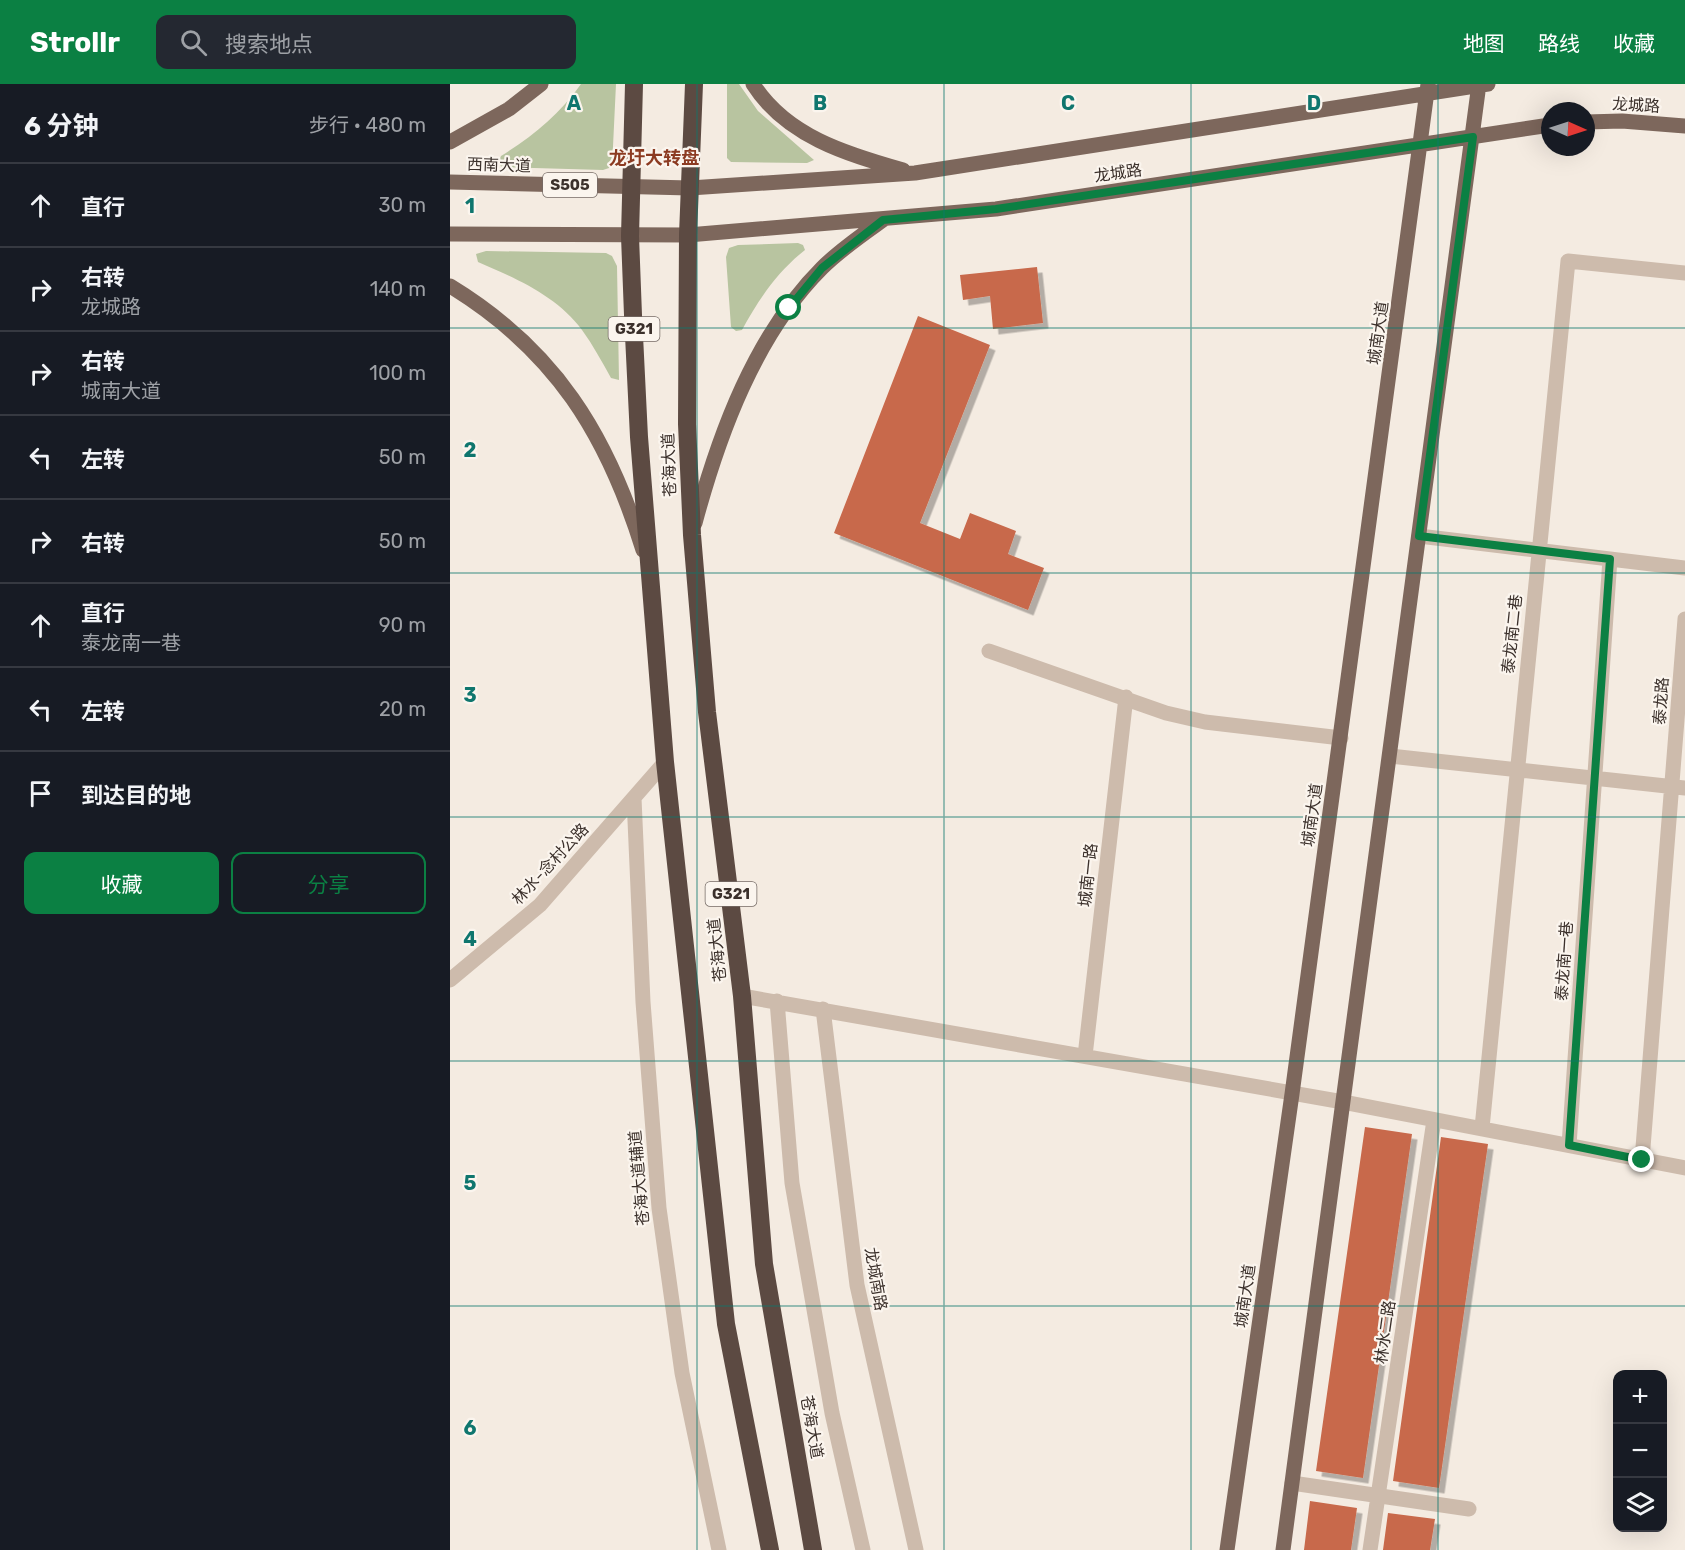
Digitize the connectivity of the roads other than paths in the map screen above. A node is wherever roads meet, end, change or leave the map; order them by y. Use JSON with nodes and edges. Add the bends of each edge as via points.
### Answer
{"nodes":[{"id":1,"x":541,"y":84,"type":"edge"},
{"id":2,"x":634,"y":84,"type":"edge"},
{"id":3,"x":694,"y":84,"type":"edge"},
{"id":4,"x":753,"y":84,"type":"edge"},
{"id":5,"x":1482,"y":84,"type":"edge"},
{"id":6,"x":1427,"y":88,"type":"edge"},
{"id":7,"x":1595,"y":122,"type":"edge"},
{"id":8,"x":1685,"y":126,"type":"edge"},
{"id":9,"x":1541,"y":127,"type":"edge"},
{"id":10,"x":1473,"y":137,"type":"junction"},
{"id":11,"x":450,"y":142,"type":"edge"},
{"id":12,"x":1421,"y":145,"type":"junction"},
{"id":13,"x":915,"y":173,"type":"junction"},
{"id":14,"x":450,"y":182,"type":"edge"},
{"id":15,"x":632,"y":187,"type":"junction"},
{"id":16,"x":690,"y":188,"type":"junction"},
{"id":17,"x":883,"y":220,"type":"junction"},
{"id":18,"x":450,"y":234,"type":"edge"},
{"id":19,"x":688,"y":235,"type":"junction"},
{"id":20,"x":630,"y":236,"type":"junction"},
{"id":21,"x":1685,"y":273,"type":"edge"},
{"id":22,"x":450,"y":285,"type":"edge"},
{"id":23,"x":692,"y":535,"type":"junction"},
{"id":24,"x":1419,"y":536,"type":"junction"},
{"id":25,"x":1538,"y":550,"type":"junction"},
{"id":26,"x":1610,"y":559,"type":"junction"},
{"id":27,"x":1685,"y":568,"type":"edge"},
{"id":28,"x":651,"y":574,"type":"junction"},
{"id":29,"x":1685,"y":619,"type":"edge"},
{"id":30,"x":988,"y":651,"type":"dead end"},
{"id":31,"x":1126,"y":697,"type":"junction"},
{"id":32,"x":1341,"y":738,"type":"junction"},
{"id":33,"x":1390,"y":756,"type":"junction"},
{"id":34,"x":665,"y":762,"type":"junction"},
{"id":35,"x":1516,"y":770,"type":"junction"},
{"id":36,"x":1594,"y":778,"type":"junction"},
{"id":37,"x":1679,"y":787,"type":"edge"},
{"id":38,"x":634,"y":798,"type":"junction"},
{"id":39,"x":450,"y":980,"type":"edge"},
{"id":40,"x":742,"y":996,"type":"junction"},
{"id":41,"x":777,"y":1001,"type":"junction"},
{"id":42,"x":823,"y":1009,"type":"junction"},
{"id":43,"x":1085,"y":1056,"type":"junction"},
{"id":44,"x":1292,"y":1094,"type":"junction"},
{"id":45,"x":1343,"y":1102,"type":"junction"},
{"id":46,"x":1434,"y":1120,"type":"junction"},
{"id":47,"x":1482,"y":1128,"type":"junction"},
{"id":48,"x":1569,"y":1145,"type":"junction"},
{"id":49,"x":1642,"y":1160,"type":"junction"},
{"id":50,"x":1685,"y":1168,"type":"edge"},
{"id":51,"x":1292,"y":1483,"type":"junction"},
{"id":52,"x":1378,"y":1496,"type":"junction"},
{"id":53,"x":1470,"y":1509,"type":"dead end"},
{"id":54,"x":718,"y":1550,"type":"edge"},
{"id":55,"x":770,"y":1550,"type":"edge"},
{"id":56,"x":813,"y":1550,"type":"edge"},
{"id":57,"x":863,"y":1550,"type":"edge"},
{"id":58,"x":916,"y":1550,"type":"edge"},
{"id":59,"x":1227,"y":1550,"type":"edge"},
{"id":60,"x":1284,"y":1550,"type":"edge"},
{"id":61,"x":1370,"y":1550,"type":"edge"}],
"edges":[{"from":1,"to":11,"type":"main road","via":[[509,109]]},
{"from":2,"to":15,"type":"highway","number":"G321"},
{"from":3,"to":16,"type":"highway"},
{"from":4,"to":13,"type":"main road","via":[[772,108],[801,132],[835,150]]},
{"from":5,"to":6,"type":"main road","name":"龙城路"},
{"from":5,"to":10,"type":"main road"},
{"from":6,"to":12,"type":"main road","name":"城南大道"},
{"from":6,"to":13,"type":"main road","name":"龙城路"},
{"from":7,"to":8,"type":"main road","name":"龙城路"},
{"from":9,"to":10,"type":"main road","name":"龙城路"},
{"from":10,"to":12,"type":"main road","name":"龙城路"},
{"from":10,"to":24,"type":"main road"},
{"from":12,"to":17,"type":"main road","name":"龙城路","via":[[996,209]]},
{"from":12,"to":32,"type":"main road","name":"城南大道"},
{"from":13,"to":16,"type":"main road","name":"龙城路"},
{"from":14,"to":15,"type":"main road","name":"西南大道","number":"S505"},
{"from":15,"to":16,"type":"main road","name":"西南大道","number":"S505"},
{"from":15,"to":20,"type":"highway","number":"G321"},
{"from":16,"to":19,"type":"highway","name":"苍海大道"},
{"from":17,"to":19,"type":"main road","name":"龙城路"},
{"from":17,"to":23,"type":"main road","via":[[822,268],[795,299],[759,355],[707,478]]},
{"from":18,"to":20,"type":"main road"},
{"from":19,"to":20,"type":"main road"},
{"from":19,"to":23,"type":"highway","name":"苍海大道","number":"G321","via":[[687,424]]},
{"from":20,"to":28,"type":"highway","number":"G321","via":[[639,437]]},
{"from":21,"to":25,"type":"street","name":"泰龙南二巷","via":[[1568,261]]},
{"from":22,"to":28,"type":"main road","via":[[492,313],[537,353],[574,400],[607,453]]},
{"from":23,"to":40,"type":"highway","name":"苍海大道","number":"G321","via":[[707,712]]},
{"from":24,"to":25,"type":"street"},
{"from":24,"to":33,"type":"main road"},
{"from":25,"to":26,"type":"street"},
{"from":25,"to":35,"type":"street","name":"泰龙南二巷"},
{"from":26,"to":27,"type":"street"},
{"from":26,"to":36,"type":"street","name":"泰龙南一巷"},
{"from":28,"to":34,"type":"highway","name":"苍海大道","number":"G321"},
{"from":29,"to":37,"type":"street","name":"泰龙路"},
{"from":30,"to":31,"type":"street"},
{"from":31,"to":32,"type":"street","via":[[1205,722]]},
{"from":31,"to":43,"type":"street","name":"城南一路"},
{"from":32,"to":44,"type":"main road","name":"城南大道"},
{"from":33,"to":35,"type":"street"},
{"from":33,"to":45,"type":"main road"},
{"from":34,"to":38,"type":"street","name":"林水-念村公路"},
{"from":34,"to":55,"type":"highway","name":"苍海大道","number":"G321","via":[[726,1324]]},
{"from":35,"to":36,"type":"street"},
{"from":35,"to":47,"type":"street","name":"泰龙南二巷"},
{"from":36,"to":37,"type":"street"},
{"from":36,"to":48,"type":"street","name":"泰龙南一巷"},
{"from":37,"to":49,"type":"street","name":"泰龙路"},
{"from":38,"to":39,"type":"street","name":"林水-念村公路","via":[[540,905]]},
{"from":38,"to":54,"type":"street","name":"苍海大道辅道","via":[[643,1002],[659,1208],[681,1373]]},
{"from":40,"to":41,"type":"street"},
{"from":40,"to":56,"type":"highway","name":"苍海大道","number":"G321","via":[[764,1264]]},
{"from":41,"to":42,"type":"street"},
{"from":41,"to":57,"type":"street","via":[[792,1183],[832,1413]]},
{"from":42,"to":43,"type":"street"},
{"from":42,"to":58,"type":"street","name":"龙城南路","via":[[857,1285]]},
{"from":43,"to":44,"type":"street"},
{"from":44,"to":45,"type":"street"},
{"from":44,"to":59,"type":"main road","name":"城南大道"},
{"from":45,"to":46,"type":"street"},
{"from":45,"to":51,"type":"main road"},
{"from":46,"to":47,"type":"street"},
{"from":46,"to":52,"type":"street","name":"林水二路"},
{"from":47,"to":48,"type":"street"},
{"from":48,"to":49,"type":"street"},
{"from":49,"to":50,"type":"street"},
{"from":51,"to":52,"type":"street"},
{"from":51,"to":60,"type":"main road"},
{"from":52,"to":53,"type":"street"},
{"from":52,"to":61,"type":"street","name":"林水二路"}]}
